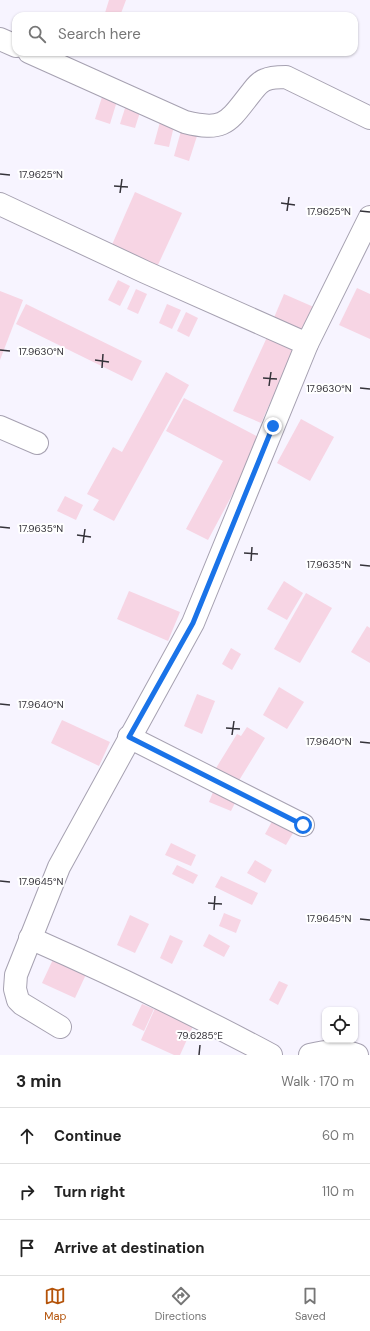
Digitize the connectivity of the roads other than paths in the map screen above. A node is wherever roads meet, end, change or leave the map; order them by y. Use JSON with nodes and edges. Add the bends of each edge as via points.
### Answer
{"nodes":[{"id":1,"x":0,"y":39,"type":"edge"},
{"id":2,"x":12,"y":44,"type":"edge"},
{"id":3,"x":38,"y":56,"type":"edge"},
{"id":4,"x":370,"y":118,"type":"edge"},
{"id":5,"x":0,"y":204,"type":"edge"},
{"id":6,"x":370,"y":217,"type":"edge"},
{"id":7,"x":307,"y":344,"type":"junction"},
{"id":8,"x":0,"y":427,"type":"edge"},
{"id":9,"x":37,"y":443,"type":"dead end"},
{"id":10,"x":129,"y":737,"type":"junction"},
{"id":11,"x":303,"y":825,"type":"dead end"},
{"id":12,"x":30,"y":938,"type":"junction"},
{"id":13,"x":60,"y":1027,"type":"dead end"},
{"id":14,"x":330,"y":1053,"type":"edge"},
{"id":15,"x":271,"y":1055,"type":"edge"},
{"id":16,"x":310,"y":1055,"type":"edge"},
{"id":17,"x":357,"y":1055,"type":"edge"}],
"edges":[{"from":1,"to":2,"type":"street"},
{"from":3,"to":4,"type":"street","via":[[185,122],[198,125],[219,125],[230,120],[256,87],[264,80],[275,77],[286,77]]},
{"from":5,"to":7,"type":"street"},
{"from":6,"to":7,"type":"street"},
{"from":7,"to":10,"type":"street","via":[[193,623]]},
{"from":8,"to":9,"type":"street"},
{"from":10,"to":11,"type":"street"},
{"from":10,"to":12,"type":"street","via":[[59,867]]},
{"from":12,"to":13,"type":"street","via":[[16,975],[15,990],[18,1000]]},
{"from":12,"to":15,"type":"street","via":[[122,978]]},
{"from":14,"to":16,"type":"street"},
{"from":14,"to":17,"type":"street","via":[[347,1051]]}]}
